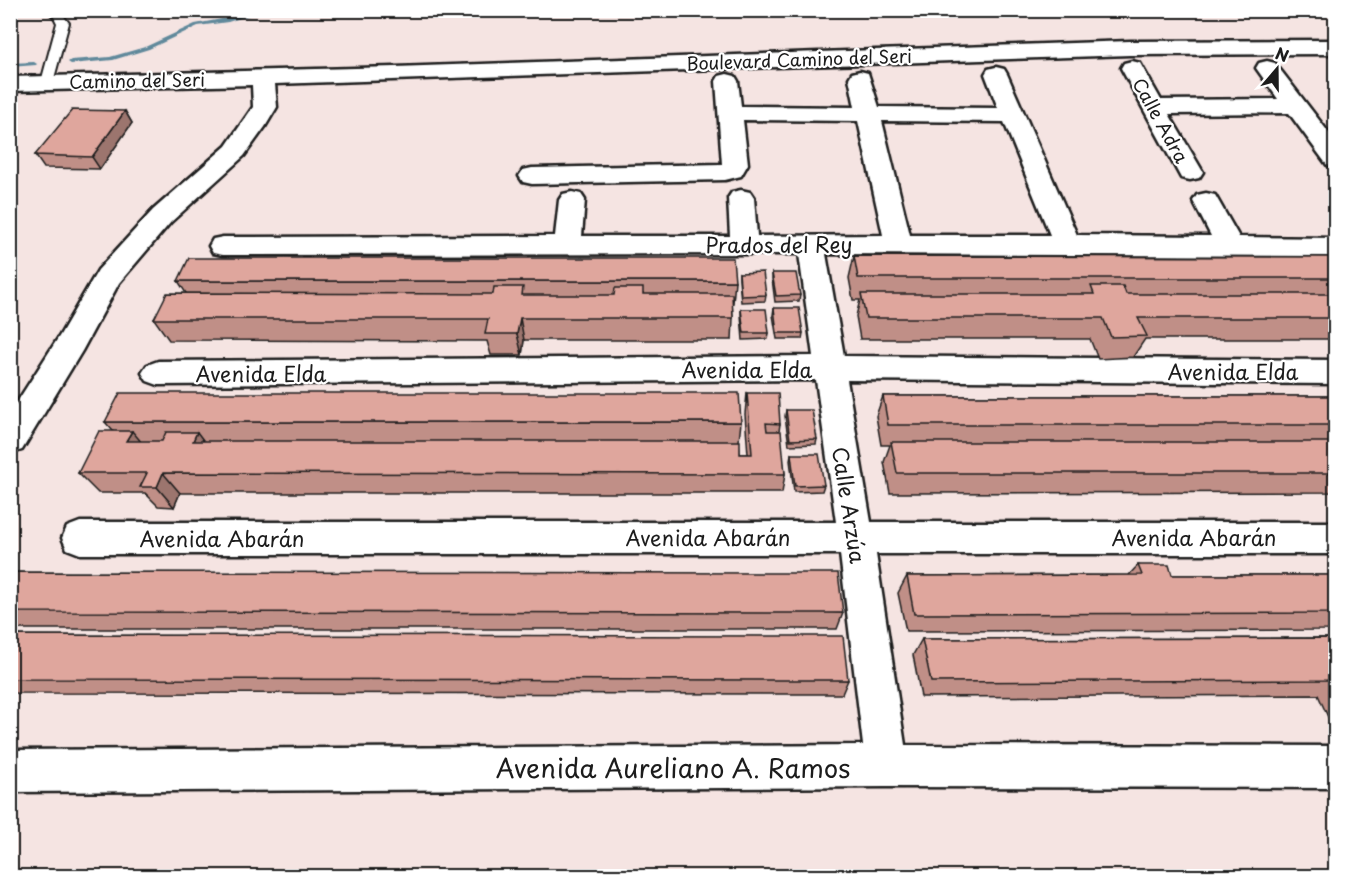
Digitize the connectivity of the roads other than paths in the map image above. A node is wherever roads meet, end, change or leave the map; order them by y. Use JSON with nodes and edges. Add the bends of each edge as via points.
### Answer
{"nodes":[{"id":1,"x":74,"y":10,"type":"edge"},
{"id":2,"x":55,"y":13,"type":"edge"},
{"id":3,"x":1335,"y":47,"type":"edge"},
{"id":4,"x":1132,"y":68,"type":"dead end"},
{"id":5,"x":1267,"y":68,"type":"dead end"},
{"id":6,"x":996,"y":74,"type":"dead end"},
{"id":7,"x":263,"y":76,"type":"junction"},
{"id":8,"x":860,"y":78,"type":"dead end"},
{"id":9,"x":727,"y":81,"type":"dead end"},
{"id":10,"x":47,"y":82,"type":"junction"},
{"id":11,"x":10,"y":84,"type":"edge"},
{"id":12,"x":1294,"y":106,"type":"junction"},
{"id":13,"x":1155,"y":107,"type":"junction"},
{"id":14,"x":730,"y":113,"type":"junction"},
{"id":15,"x":870,"y":114,"type":"junction"},
{"id":16,"x":1013,"y":115,"type":"junction"},
{"id":17,"x":1335,"y":160,"type":"edge"},
{"id":18,"x":1190,"y":172,"type":"dead end"},
{"id":19,"x":532,"y":176,"type":"dead end"},
{"id":20,"x":741,"y":198,"type":"dead end"},
{"id":21,"x":572,"y":200,"type":"dead end"},
{"id":22,"x":1206,"y":201,"type":"dead end"},
{"id":23,"x":744,"y":244,"type":"junction"},
{"id":24,"x":811,"y":244,"type":"junction"},
{"id":25,"x":899,"y":244,"type":"junction"},
{"id":26,"x":1067,"y":244,"type":"junction"},
{"id":27,"x":223,"y":246,"type":"dead end"},
{"id":28,"x":568,"y":246,"type":"junction"},
{"id":29,"x":1230,"y":246,"type":"junction"},
{"id":30,"x":1335,"y":247,"type":"edge"},
{"id":31,"x":829,"y":368,"type":"junction"},
{"id":32,"x":1335,"y":372,"type":"edge"},
{"id":33,"x":158,"y":373,"type":"dead end"},
{"id":34,"x":10,"y":441,"type":"edge"},
{"id":35,"x":856,"y":537,"type":"junction"},
{"id":36,"x":80,"y":538,"type":"dead end"},
{"id":37,"x":1335,"y":538,"type":"edge"},
{"id":38,"x":887,"y":766,"type":"junction"},
{"id":39,"x":1335,"y":767,"type":"edge"},
{"id":40,"x":10,"y":771,"type":"edge"}],
"edges":[{"from":1,"to":2,"type":"lane"},
{"from":2,"to":10,"type":"lane","via":[[63,23]]},
{"from":3,"to":7,"type":"street","name":"Boulevard Camino del Seri","via":[[1130,48]]},
{"from":4,"to":13,"type":"street","name":"Calle Adra"},
{"from":5,"to":12,"type":"street"},
{"from":6,"to":16,"type":"street"},
{"from":7,"to":10,"type":"street","name":"Camino del Seri"},
{"from":7,"to":34,"type":"street","via":[[265,107],[257,122],[235,151],[162,216],[108,277]]},
{"from":8,"to":15,"type":"street"},
{"from":9,"to":14,"type":"street"},
{"from":10,"to":11,"type":"street","name":"Camino del Seri"},
{"from":12,"to":13,"type":"street"},
{"from":12,"to":17,"type":"street"},
{"from":13,"to":18,"type":"street","name":"Calle Adra"},
{"from":14,"to":15,"type":"street"},
{"from":14,"to":19,"type":"street","via":[[735,164],[732,170]]},
{"from":15,"to":16,"type":"street"},
{"from":15,"to":25,"type":"street"},
{"from":16,"to":26,"type":"street"},
{"from":20,"to":23,"type":"street"},
{"from":21,"to":28,"type":"street"},
{"from":22,"to":29,"type":"street"},
{"from":23,"to":24,"type":"street","name":"Prados del Rey"},
{"from":23,"to":28,"type":"street","name":"Prados del Rey"},
{"from":24,"to":25,"type":"street","name":"Prados del Rey"},
{"from":24,"to":31,"type":"street","name":"Calle Arzúa"},
{"from":25,"to":26,"type":"street","name":"Prados del Rey"},
{"from":26,"to":29,"type":"street","name":"Prados del Rey"},
{"from":27,"to":28,"type":"street","name":"Prados del Rey"},
{"from":29,"to":30,"type":"street","name":"Prados del Rey"},
{"from":31,"to":32,"type":"street","name":"Avenida Elda"},
{"from":31,"to":33,"type":"street","name":"Avenida Elda"},
{"from":31,"to":35,"type":"street","name":"Calle Arzúa"},
{"from":35,"to":36,"type":"street","name":"Avenida Abarán"},
{"from":35,"to":37,"type":"street","name":"Avenida Abarán"},
{"from":35,"to":38,"type":"street","name":"Calle Arzúa"},
{"from":38,"to":39,"type":"street","name":"Avenida Aureliano A. Ramos"},
{"from":38,"to":40,"type":"street","name":"Avenida Aureliano A. Ramos"}]}
